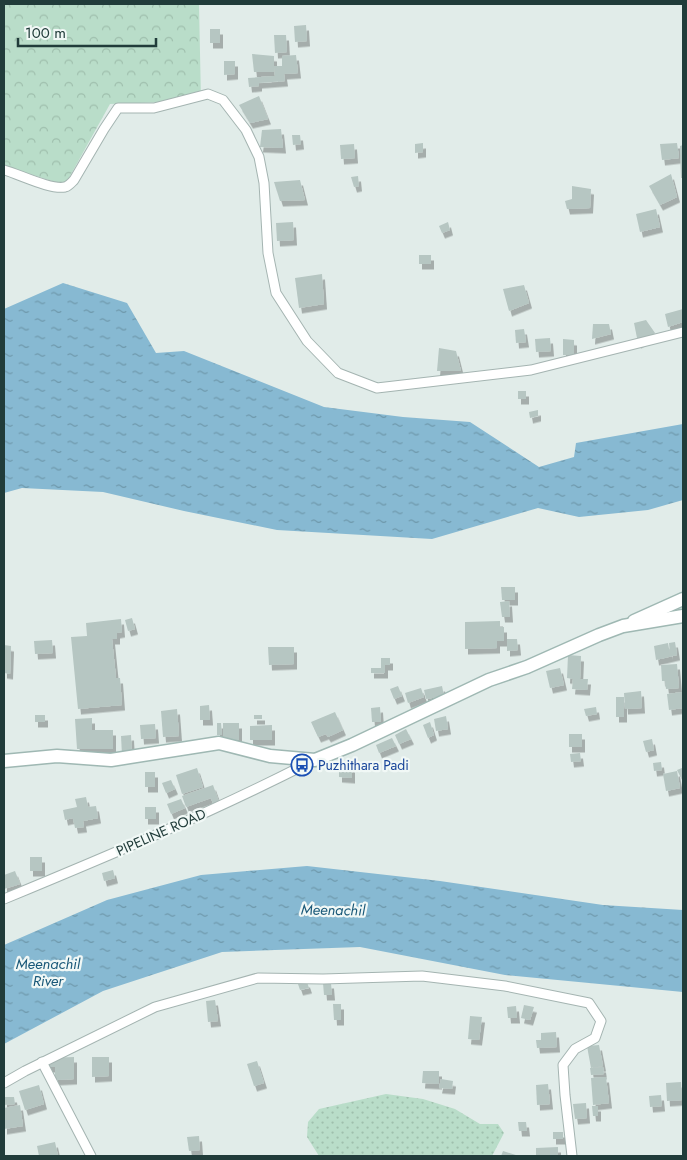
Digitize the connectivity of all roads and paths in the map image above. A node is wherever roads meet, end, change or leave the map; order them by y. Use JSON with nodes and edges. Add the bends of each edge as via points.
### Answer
{"nodes":[{"id":1,"x":4,"y":170,"type":"edge"},
{"id":2,"x":683,"y":332,"type":"edge"},
{"id":3,"x":683,"y":599,"type":"edge"},
{"id":4,"x":683,"y":616,"type":"edge"},
{"id":5,"x":623,"y":626,"type":"junction"},
{"id":6,"x":315,"y":760,"type":"junction"},
{"id":7,"x":4,"y":761,"type":"edge"},
{"id":8,"x":4,"y":899,"type":"edge"},
{"id":9,"x":42,"y":1062,"type":"junction"},
{"id":10,"x":4,"y":1083,"type":"edge"},
{"id":11,"x":91,"y":1156,"type":"edge"},
{"id":12,"x":572,"y":1156,"type":"edge"}],
"edges":[{"from":1,"to":2,"type":"street","via":[[47,184],[67,186],[74,180],[118,108],[154,108],[208,94],[223,100],[246,130],[259,158],[264,183],[268,253],[276,294],[307,341],[338,373],[377,388],[531,370]]},
{"from":3,"to":5,"type":"main road"},
{"from":4,"to":5,"type":"main road"},
{"from":5,"to":6,"type":"main road","via":[[489,680]]},
{"from":6,"to":7,"type":"main road","via":[[270,756],[218,742],[112,760],[57,756]]},
{"from":6,"to":8,"type":"street","name":"PIPELINE ROAD","via":[[167,830]]},
{"from":9,"to":10,"type":"street"},
{"from":9,"to":11,"type":"street"},
{"from":9,"to":12,"type":"street","via":[[155,1006],[258,978],[422,976],[505,986],[588,1003],[600,1021],[595,1038],[575,1049],[563,1065]]}]}
